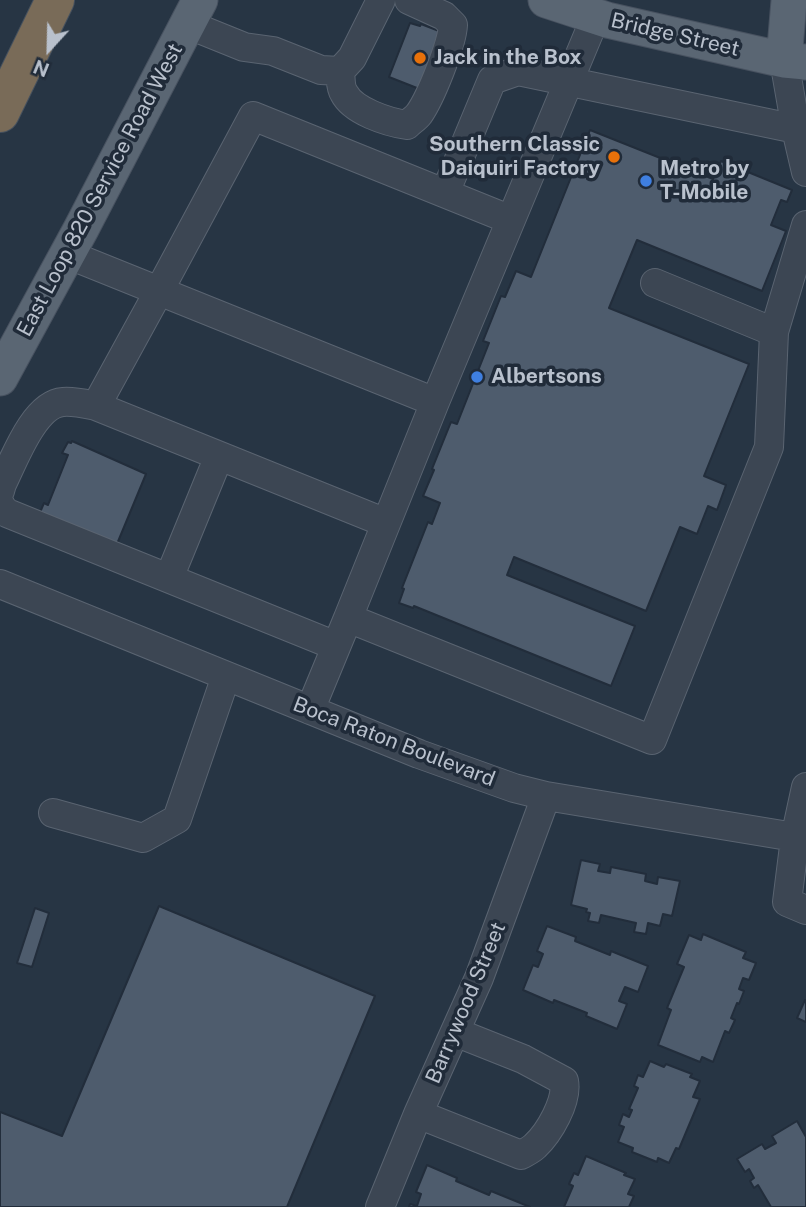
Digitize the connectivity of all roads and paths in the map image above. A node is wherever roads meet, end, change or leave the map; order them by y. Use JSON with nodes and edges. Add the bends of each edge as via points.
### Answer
{"nodes":[{"id":1,"x":55,"y":0,"type":"edge"},
{"id":2,"x":382,"y":0,"type":"edge"},
{"id":3,"x":409,"y":0,"type":"edge"},
{"id":4,"x":546,"y":0,"type":"edge"},
{"id":5,"x":797,"y":1,"type":"edge"},
{"id":6,"x":193,"y":12,"type":"edge"},
{"id":7,"x":596,"y":16,"type":"junction"},
{"id":8,"x":795,"y":61,"type":"edge"},
{"id":9,"x":340,"y":71,"type":"junction"},
{"id":10,"x":569,"y":83,"type":"junction"},
{"id":11,"x":0,"y":113,"type":"edge"},
{"id":12,"x":801,"y":130,"type":"edge"},
{"id":13,"x":806,"y":172,"type":"edge"},
{"id":14,"x":445,"y":193,"type":"junction"},
{"id":15,"x":511,"y":220,"type":"junction"},
{"id":16,"x":806,"y":225,"type":"edge"},
{"id":17,"x":67,"y":254,"type":"junction"},
{"id":18,"x":800,"y":269,"type":"edge"},
{"id":19,"x":655,"y":283,"type":"dead end"},
{"id":20,"x":159,"y":290,"type":"junction"},
{"id":21,"x":774,"y":332,"type":"junction"},
{"id":22,"x":0,"y":379,"type":"edge"},
{"id":23,"x":435,"y":402,"type":"junction"},
{"id":24,"x":96,"y":406,"type":"junction"},
{"id":25,"x":219,"y":456,"type":"junction"},
{"id":26,"x":0,"y":491,"type":"edge"},
{"id":27,"x":0,"y":504,"type":"edge"},
{"id":28,"x":386,"y":523,"type":"junction"},
{"id":29,"x":169,"y":578,"type":"junction"},
{"id":30,"x":0,"y":584,"type":"edge"},
{"id":31,"x":348,"y":618,"type":"junction"},
{"id":32,"x":336,"y":646,"type":"junction"},
{"id":33,"x":226,"y":676,"type":"junction"},
{"id":34,"x":310,"y":710,"type":"junction"},
{"id":35,"x":806,"y":787,"type":"edge"},
{"id":36,"x":546,"y":796,"type":"junction"},
{"id":37,"x":53,"y":813,"type":"dead end"},
{"id":38,"x":801,"y":838,"type":"edge"},
{"id":39,"x":806,"y":909,"type":"edge"},
{"id":40,"x":455,"y":1032,"type":"junction"},
{"id":41,"x":418,"y":1114,"type":"junction"},
{"id":42,"x":380,"y":1207,"type":"edge"}],
"edges":[{"from":1,"to":11,"type":"highway"},
{"from":2,"to":9,"type":"street","via":[[352,58]]},
{"from":3,"to":9,"type":"street","via":[[453,25],[418,116],[407,125],[393,123],[352,105],[342,91]]},
{"from":4,"to":7,"type":"main road","name":"Bridge Street"},
{"from":5,"to":8,"type":"main road"},
{"from":6,"to":9,"type":"street","via":[[244,47]]},
{"from":6,"to":17,"type":"main road","name":"East Loop 820 Service Road West"},
{"from":7,"to":8,"type":"main road","name":"Bridge Street"},
{"from":7,"to":10,"type":"street"},
{"from":8,"to":12,"type":"street"},
{"from":10,"to":12,"type":"street"},
{"from":10,"to":14,"type":"street","via":[[518,71],[492,80]]},
{"from":10,"to":15,"type":"street"},
{"from":12,"to":13,"type":"street"},
{"from":14,"to":15,"type":"street"},
{"from":14,"to":20,"type":"street","via":[[253,116]]},
{"from":15,"to":23,"type":"street"},
{"from":16,"to":18,"type":"street"},
{"from":17,"to":20,"type":"street"},
{"from":17,"to":22,"type":"main road","name":"East Loop 820 Service Road West"},
{"from":18,"to":21,"type":"street"},
{"from":19,"to":21,"type":"street"},
{"from":20,"to":23,"type":"street"},
{"from":20,"to":24,"type":"street"},
{"from":21,"to":31,"type":"street","via":[[769,447],[652,740]]},
{"from":23,"to":28,"type":"street"},
{"from":24,"to":25,"type":"street"},
{"from":24,"to":26,"type":"street","via":[[64,401],[47,408],[33,422]]},
{"from":25,"to":28,"type":"street"},
{"from":25,"to":29,"type":"street"},
{"from":27,"to":29,"type":"street","via":[[7,513]]},
{"from":28,"to":31,"type":"street"},
{"from":29,"to":32,"type":"street"},
{"from":30,"to":33,"type":"street","name":"Boca Raton Boulevard"},
{"from":31,"to":32,"type":"street"},
{"from":32,"to":34,"type":"street"},
{"from":33,"to":34,"type":"street","name":"Boca Raton Boulevard"},
{"from":33,"to":37,"type":"street","via":[[177,819],[143,838]]},
{"from":34,"to":36,"type":"street","name":"Boca Raton Boulevard","via":[[419,754]]},
{"from":35,"to":38,"type":"street"},
{"from":36,"to":38,"type":"street","name":"Boca Raton Boulevard"},
{"from":36,"to":40,"type":"street","name":"Barrywood Street"},
{"from":38,"to":39,"type":"street","via":[[787,902]]},
{"from":40,"to":41,"type":"street","name":"Barrywood Street"},
{"from":40,"to":41,"type":"street","via":[[564,1081],[562,1102],[544,1136],[520,1155]]},
{"from":41,"to":42,"type":"street","name":"Barrywood Street"}]}
